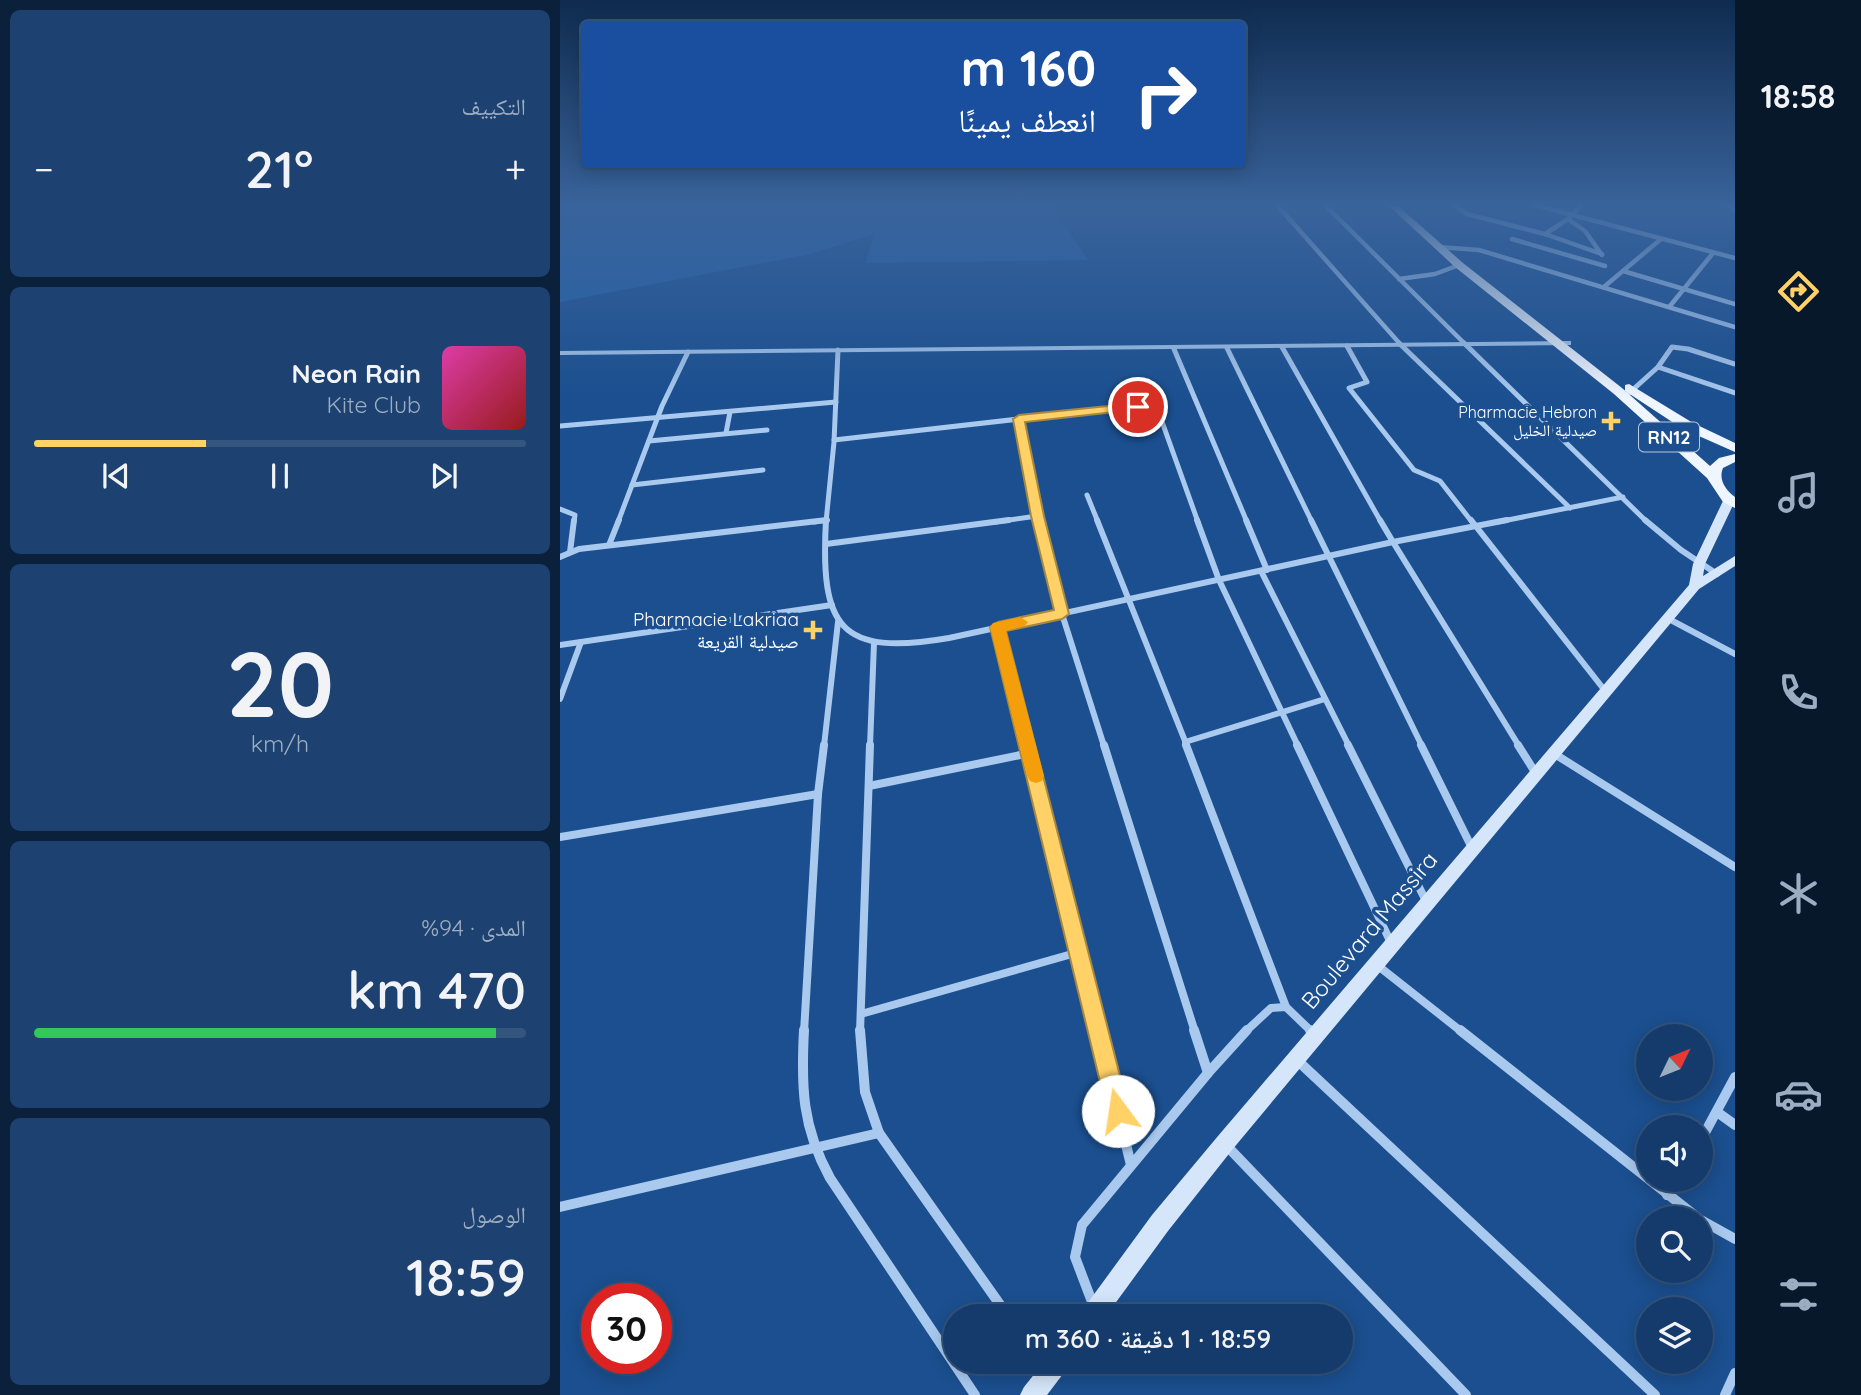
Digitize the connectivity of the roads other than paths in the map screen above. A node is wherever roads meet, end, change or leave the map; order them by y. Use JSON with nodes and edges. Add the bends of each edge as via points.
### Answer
{"nodes":[{"id":1,"x":1335,"y":270,"type":"edge"},
{"id":2,"x":1390,"y":270,"type":"edge"},
{"id":3,"x":1445,"y":270,"type":"edge"},
{"id":4,"x":1465,"y":270,"type":"edge"},
{"id":5,"x":1479,"y":270,"type":"edge"},
{"id":6,"x":1549,"y":270,"type":"edge"},
{"id":7,"x":1699,"y":270,"type":"edge"},
{"id":8,"x":1623,"y":271,"type":"joint"},
{"id":9,"x":1399,"y":279,"type":"junction"},
{"id":10,"x":1605,"y":286,"type":"junction"},
{"id":11,"x":1684,"y":289,"type":"junction"},
{"id":12,"x":1735,"y":303,"type":"edge"},
{"id":13,"x":1670,"y":306,"type":"junction"},
{"id":14,"x":1735,"y":327,"type":"edge"},
{"id":15,"x":1556,"y":343,"type":"junction"},
{"id":16,"x":1568,"y":343,"type":"junction"},
{"id":17,"x":1401,"y":345,"type":"junction"},
{"id":18,"x":1464,"y":345,"type":"junction"},
{"id":19,"x":1347,"y":346,"type":"junction"},
{"id":20,"x":1282,"y":347,"type":"junction"},
{"id":21,"x":1227,"y":348,"type":"junction"},
{"id":22,"x":1174,"y":349,"type":"junction"},
{"id":23,"x":838,"y":350,"type":"junction"},
{"id":24,"x":688,"y":352,"type":"junction"},
{"id":25,"x":560,"y":354,"type":"edge"},
{"id":26,"x":1735,"y":364,"type":"edge"},
{"id":27,"x":1658,"y":366,"type":"junction"},
{"id":28,"x":1147,"y":381,"type":"dead end"},
{"id":29,"x":1735,"y":393,"type":"edge"},
{"id":30,"x":1629,"y":394,"type":"junction"},
{"id":31,"x":836,"y":402,"type":"junction"},
{"id":32,"x":1156,"y":405,"type":"junction"},
{"id":33,"x":730,"y":412,"type":"junction"},
{"id":34,"x":657,"y":419,"type":"junction"},
{"id":35,"x":1019,"y":419,"type":"junction"},
{"id":36,"x":560,"y":426,"type":"edge"},
{"id":37,"x":767,"y":430,"type":"dead end"},
{"id":38,"x":726,"y":433,"type":"junction"},
{"id":39,"x":834,"y":440,"type":"junction"},
{"id":40,"x":649,"y":441,"type":"junction"},
{"id":41,"x":1735,"y":448,"type":"edge"},
{"id":42,"x":1735,"y":458,"type":"edge"},
{"id":43,"x":763,"y":470,"type":"dead end"},
{"id":44,"x":1713,"y":476,"type":"junction"},
{"id":45,"x":632,"y":485,"type":"junction"},
{"id":46,"x":1087,"y":495,"type":"dead end"},
{"id":47,"x":1623,"y":497,"type":"junction"},
{"id":48,"x":1732,"y":503,"type":"edge"},
{"id":49,"x":1570,"y":508,"type":"junction"},
{"id":50,"x":560,"y":509,"type":"edge"},
{"id":51,"x":1037,"y":516,"type":"junction"},
{"id":52,"x":827,"y":520,"type":"junction"},
{"id":53,"x":1473,"y":526,"type":"junction"},
{"id":54,"x":1393,"y":542,"type":"junction"},
{"id":55,"x":826,"y":544,"type":"junction"},
{"id":56,"x":609,"y":545,"type":"junction"},
{"id":57,"x":570,"y":552,"type":"junction"},
{"id":58,"x":1329,"y":556,"type":"junction"},
{"id":59,"x":560,"y":557,"type":"edge"},
{"id":60,"x":1735,"y":560,"type":"edge"},
{"id":61,"x":1699,"y":565,"type":"junction"},
{"id":62,"x":1264,"y":570,"type":"junction"},
{"id":63,"x":1717,"y":574,"type":"junction"},
{"id":64,"x":1219,"y":580,"type":"junction"},
{"id":65,"x":1695,"y":586,"type":"junction"},
{"id":66,"x":1131,"y":600,"type":"junction"},
{"id":67,"x":832,"y":604,"type":"junction"},
{"id":68,"x":1062,"y":614,"type":"junction"},
{"id":69,"x":1667,"y":618,"type":"junction"},
{"id":70,"x":838,"y":622,"type":"junction"},
{"id":71,"x":998,"y":627,"type":"junction"},
{"id":72,"x":581,"y":642,"type":"junction"},
{"id":73,"x":874,"y":643,"type":"junction"},
{"id":74,"x":560,"y":645,"type":"edge"},
{"id":75,"x":1735,"y":654,"type":"edge"},
{"id":76,"x":1606,"y":692,"type":"junction"},
{"id":77,"x":560,"y":699,"type":"edge"},
{"id":78,"x":1325,"y":699,"type":"junction"},
{"id":79,"x":1282,"y":714,"type":"junction"},
{"id":80,"x":1185,"y":742,"type":"junction"},
{"id":81,"x":1030,"y":753,"type":"junction"},
{"id":82,"x":1552,"y":753,"type":"junction"},
{"id":83,"x":1535,"y":772,"type":"junction"},
{"id":84,"x":869,"y":786,"type":"junction"},
{"id":85,"x":818,"y":794,"type":"junction"},
{"id":86,"x":560,"y":837,"type":"edge"},
{"id":87,"x":1472,"y":849,"type":"junction"},
{"id":88,"x":1735,"y":867,"type":"edge"},
{"id":89,"x":1427,"y":904,"type":"junction"},
{"id":90,"x":1392,"y":945,"type":"junction"},
{"id":91,"x":1079,"y":952,"type":"junction"},
{"id":92,"x":1376,"y":965,"type":"junction"},
{"id":93,"x":1286,"y":1007,"type":"junction"},
{"id":94,"x":860,"y":1014,"type":"junction"},
{"id":95,"x":1315,"y":1035,"type":"junction"},
{"id":96,"x":1295,"y":1058,"type":"junction"},
{"id":97,"x":1208,"y":1073,"type":"junction"},
{"id":98,"x":1735,"y":1077,"type":"edge"},
{"id":99,"x":1717,"y":1112,"type":"junction"},
{"id":100,"x":1713,"y":1119,"type":"edge"},
{"id":101,"x":1735,"y":1125,"type":"edge"},
{"id":102,"x":879,"y":1133,"type":"junction"},
{"id":103,"x":1225,"y":1143,"type":"junction"},
{"id":104,"x":813,"y":1147,"type":"junction"},
{"id":105,"x":1131,"y":1165,"type":"junction"},
{"id":106,"x":1669,"y":1192,"type":"edge"},
{"id":107,"x":1667,"y":1195,"type":"junction"},
{"id":108,"x":1682,"y":1206,"type":"edge"},
{"id":109,"x":560,"y":1207,"type":"edge"},
{"id":110,"x":1713,"y":1226,"type":"edge"},
{"id":111,"x":1735,"y":1239,"type":"edge"},
{"id":112,"x":1000,"y":1304,"type":"edge"},
{"id":113,"x":1091,"y":1304,"type":"edge"},
{"id":114,"x":1101,"y":1304,"type":"edge"},
{"id":115,"x":1735,"y":1373,"type":"edge"},
{"id":116,"x":1044,"y":1374,"type":"edge"},
{"id":117,"x":975,"y":1395,"type":"edge"},
{"id":118,"x":1032,"y":1395,"type":"edge"},
{"id":119,"x":1466,"y":1395,"type":"edge"},
{"id":120,"x":1655,"y":1395,"type":"edge"},
{"id":121,"x":1725,"y":1395,"type":"edge"}],
"edges":[{"from":1,"to":17,"type":"street"},
{"from":2,"to":9,"type":"street"},
{"from":3,"to":9,"type":"street"},
{"from":4,"to":15,"type":"main road","number":"RN12"},
{"from":5,"to":16,"type":"main road","number":"RN12"},
{"from":6,"to":10,"type":"street"},
{"from":7,"to":11,"type":"street"},
{"from":8,"to":10,"type":"street"},
{"from":8,"to":11,"type":"street"},
{"from":9,"to":18,"type":"street"},
{"from":10,"to":13,"type":"street"},
{"from":11,"to":12,"type":"street"},
{"from":11,"to":13,"type":"street"},
{"from":13,"to":14,"type":"street"},
{"from":15,"to":16,"type":"street"},
{"from":15,"to":18,"type":"street"},
{"from":15,"to":30,"type":"main road","number":"RN12"},
{"from":16,"to":30,"type":"main road","number":"RN12"},
{"from":17,"to":18,"type":"street"},
{"from":17,"to":19,"type":"street"},
{"from":17,"to":49,"type":"street"},
{"from":18,"to":47,"type":"street"},
{"from":19,"to":20,"type":"street"},
{"from":19,"to":53,"type":"street","via":[[1367,382],[1349,388],[1414,470],[1440,481]]},
{"from":20,"to":21,"type":"street"},
{"from":20,"to":54,"type":"street"},
{"from":21,"to":22,"type":"street"},
{"from":21,"to":58,"type":"street"},
{"from":22,"to":23,"type":"street"},
{"from":22,"to":62,"type":"street"},
{"from":23,"to":24,"type":"street"},
{"from":23,"to":31,"type":"street"},
{"from":24,"to":25,"type":"street"},
{"from":24,"to":34,"type":"street"},
{"from":26,"to":27,"type":"street","via":[[1672,347]]},
{"from":27,"to":29,"type":"street"},
{"from":27,"to":30,"type":"street"},
{"from":28,"to":32,"type":"street"},
{"from":30,"to":41,"type":"main road","number":"RN12"},
{"from":30,"to":44,"type":"main road","number":"RN12"},
{"from":31,"to":33,"type":"street"},
{"from":31,"to":39,"type":"street"},
{"from":32,"to":35,"type":"street"},
{"from":32,"to":64,"type":"street"},
{"from":33,"to":34,"type":"street"},
{"from":33,"to":38,"type":"street"},
{"from":34,"to":36,"type":"street"},
{"from":34,"to":40,"type":"street"},
{"from":35,"to":39,"type":"street"},
{"from":35,"to":51,"type":"street"},
{"from":37,"to":38,"type":"street"},
{"from":38,"to":40,"type":"street"},
{"from":39,"to":52,"type":"street"},
{"from":40,"to":45,"type":"street"},
{"from":42,"to":44,"type":"main road","number":"RN12","via":[[1720,463]]},
{"from":43,"to":45,"type":"street"},
{"from":44,"to":48,"type":"main road","number":"RN12","via":[[1717,488]]},
{"from":45,"to":56,"type":"street"},
{"from":46,"to":66,"type":"street"},
{"from":47,"to":49,"type":"street"},
{"from":47,"to":61,"type":"street"},
{"from":48,"to":61,"type":"main road"},
{"from":49,"to":53,"type":"street"},
{"from":50,"to":57,"type":"street","via":[[575,514]]},
{"from":51,"to":55,"type":"street"},
{"from":51,"to":68,"type":"street"},
{"from":52,"to":55,"type":"street"},
{"from":52,"to":56,"type":"street"},
{"from":53,"to":54,"type":"street"},
{"from":53,"to":76,"type":"street"},
{"from":54,"to":58,"type":"street"},
{"from":54,"to":83,"type":"street"},
{"from":55,"to":67,"type":"street","via":[[825,575]]},
{"from":56,"to":57,"type":"street"},
{"from":57,"to":59,"type":"street"},
{"from":58,"to":62,"type":"street"},
{"from":58,"to":87,"type":"street"},
{"from":60,"to":63,"type":"main road"},
{"from":61,"to":63,"type":"street"},
{"from":61,"to":65,"type":"main road"},
{"from":62,"to":64,"type":"street"},
{"from":62,"to":78,"type":"street"},
{"from":63,"to":65,"type":"main road"},
{"from":64,"to":66,"type":"street"},
{"from":64,"to":79,"type":"street"},
{"from":65,"to":69,"type":"main road","name":"Boulevard Massira"},
{"from":66,"to":68,"type":"street"},
{"from":66,"to":80,"type":"street"},
{"from":67,"to":70,"type":"street"},
{"from":67,"to":72,"type":"street"},
{"from":68,"to":71,"type":"street"},
{"from":68,"to":97,"type":"street"},
{"from":69,"to":75,"type":"street"},
{"from":69,"to":76,"type":"main road","name":"Boulevard Massira"},
{"from":70,"to":73,"type":"street"},
{"from":70,"to":85,"type":"street"},
{"from":71,"to":73,"type":"street","via":[[923,642]]},
{"from":71,"to":81,"type":"street"},
{"from":72,"to":74,"type":"street"},
{"from":72,"to":77,"type":"street"},
{"from":73,"to":84,"type":"street"},
{"from":76,"to":82,"type":"main road","name":"Boulevard Massira"},
{"from":78,"to":79,"type":"street"},
{"from":78,"to":89,"type":"street"},
{"from":79,"to":80,"type":"street"},
{"from":79,"to":90,"type":"street"},
{"from":80,"to":93,"type":"street"},
{"from":81,"to":84,"type":"street"},
{"from":81,"to":91,"type":"street"},
{"from":82,"to":83,"type":"main road","name":"Boulevard Massira"},
{"from":82,"to":88,"type":"street"},
{"from":83,"to":87,"type":"main road","name":"Boulevard Massira"},
{"from":84,"to":94,"type":"street"},
{"from":85,"to":86,"type":"street"},
{"from":85,"to":104,"type":"street","via":[[801,1081]]},
{"from":87,"to":89,"type":"main road","name":"Boulevard Massira"},
{"from":89,"to":90,"type":"main road","name":"Boulevard Massira"},
{"from":90,"to":92,"type":"main road","name":"Boulevard Massira"},
{"from":91,"to":94,"type":"street"},
{"from":91,"to":105,"type":"street"},
{"from":92,"to":95,"type":"main road","name":"Boulevard Massira"},
{"from":92,"to":107,"type":"street"},
{"from":93,"to":95,"type":"street"},
{"from":93,"to":97,"type":"street","via":[[1262,1014]]},
{"from":94,"to":102,"type":"street","via":[[865,1092]]},
{"from":95,"to":96,"type":"main road","name":"Boulevard Massira"},
{"from":96,"to":103,"type":"main road","name":"Boulevard Massira"},
{"from":96,"to":120,"type":"street"},
{"from":97,"to":105,"type":"street"},
{"from":98,"to":99,"type":"street"},
{"from":99,"to":100,"type":"street"},
{"from":99,"to":101,"type":"street"},
{"from":102,"to":104,"type":"street"},
{"from":102,"to":112,"type":"street"},
{"from":103,"to":114,"type":"main road","name":"Boulevard Massira"},
{"from":103,"to":119,"type":"street"},
{"from":104,"to":109,"type":"street"},
{"from":104,"to":117,"type":"street"},
{"from":105,"to":113,"type":"street","via":[[1082,1225],[1075,1257]]},
{"from":106,"to":107,"type":"street"},
{"from":107,"to":108,"type":"street"},
{"from":110,"to":111,"type":"street"},
{"from":115,"to":121,"type":"street"},
{"from":116,"to":118,"type":"main road"}]}
